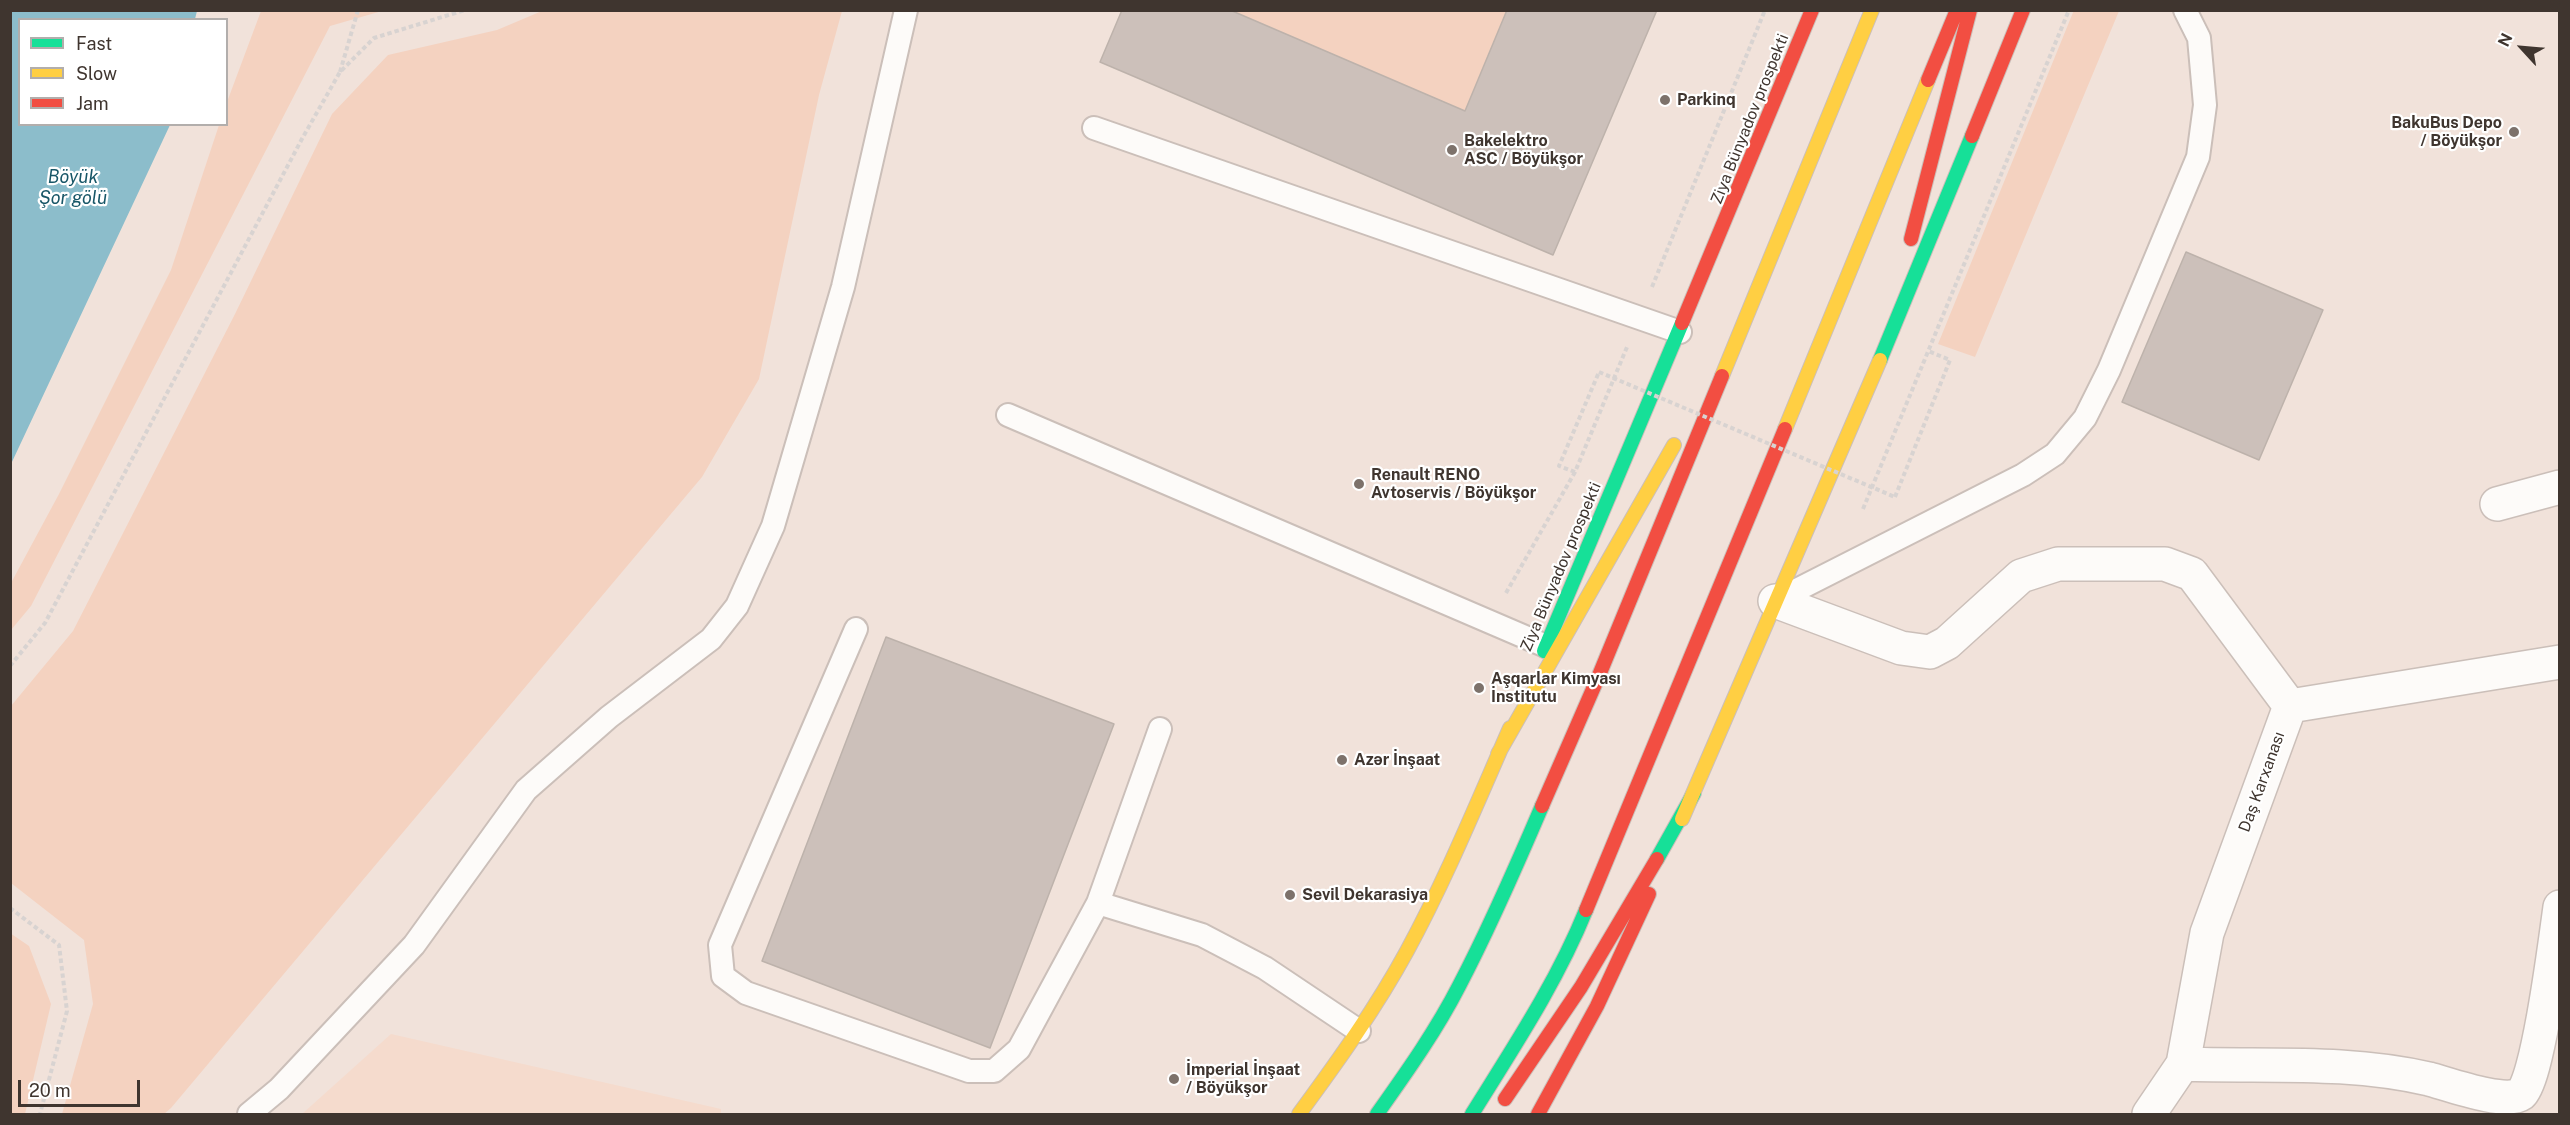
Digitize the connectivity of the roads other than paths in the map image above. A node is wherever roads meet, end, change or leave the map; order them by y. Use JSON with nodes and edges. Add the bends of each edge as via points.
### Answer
{"nodes":[{"id":1,"x":906,"y":10,"type":"edge"},
{"id":2,"x":1812,"y":10,"type":"edge"},
{"id":3,"x":1872,"y":10,"type":"edge"},
{"id":4,"x":1957,"y":10,"type":"edge"},
{"id":5,"x":1970,"y":10,"type":"edge"},
{"id":6,"x":2023,"y":10,"type":"edge"},
{"id":7,"x":2185,"y":10,"type":"edge"},
{"id":8,"x":1094,"y":128,"type":"dead end"},
{"id":9,"x":1741,"y":329,"type":"junction"},
{"id":10,"x":1680,"y":332,"type":"junction"},
{"id":11,"x":1879,"y":363,"type":"junction"},
{"id":12,"x":1008,"y":416,"type":"dead end"},
{"id":13,"x":2559,"y":487,"type":"edge"},
{"id":14,"x":2498,"y":504,"type":"dead end"},
{"id":15,"x":1775,"y":601,"type":"junction"},
{"id":16,"x":856,"y":629,"type":"dead end"},
{"id":17,"x":1546,"y":646,"type":"junction"},
{"id":18,"x":2559,"y":662,"type":"edge"},
{"id":19,"x":2290,"y":706,"type":"junction"},
{"id":20,"x":1160,"y":729,"type":"dead end"},
{"id":21,"x":1498,"y":754,"type":"junction"},
{"id":22,"x":1694,"y":793,"type":"junction"},
{"id":23,"x":1098,"y":903,"type":"junction"},
{"id":24,"x":2559,"y":907,"type":"edge"},
{"id":25,"x":1359,"y":1031,"type":"junction"},
{"id":26,"x":2183,"y":1064,"type":"junction"},
{"id":27,"x":249,"y":1114,"type":"edge"},
{"id":28,"x":1299,"y":1114,"type":"edge"},
{"id":29,"x":1377,"y":1114,"type":"edge"},
{"id":30,"x":1472,"y":1114,"type":"edge"},
{"id":31,"x":1493,"y":1114,"type":"edge"},
{"id":32,"x":1538,"y":1114,"type":"edge"},
{"id":33,"x":2149,"y":1114,"type":"edge"}],
"edges":[{"from":1,"to":27,"type":"lane","via":[[843,287],[773,526],[737,606],[711,639],[609,717],[526,790],[414,945],[279,1089]]},
{"from":2,"to":10,"type":"main road","name":"Ziya Bünyadov prospekti"},
{"from":3,"to":9,"type":"main road"},
{"from":4,"to":30,"type":"main road","via":[[1577,933],[1528,1024]]},
{"from":5,"to":11,"type":"main road"},
{"from":6,"to":11,"type":"main road"},
{"from":7,"to":15,"type":"lane","via":[[2199,38],[2202,71],[2205,105],[2198,157],[2085,418],[2055,454],[2023,475]]},
{"from":8,"to":10,"type":"lane"},
{"from":9,"to":21,"type":"main road"},
{"from":9,"to":29,"type":"main road","via":[[1600,673],[1505,891],[1458,988]]},
{"from":10,"to":17,"type":"main road","name":"Ziya Bünyadov prospekti"},
{"from":11,"to":15,"type":"main road"},
{"from":12,"to":17,"type":"lane"},
{"from":13,"to":14,"type":"street"},
{"from":15,"to":19,"type":"street","via":[[1901,648],[1929,652],[1947,643],[2021,576],[2058,564],[2165,564],[2192,574]]},
{"from":15,"to":22,"type":"main road"},
{"from":16,"to":23,"type":"lane","via":[[720,945],[723,976],[746,993],[969,1071],[994,1071],[1019,1049]]},
{"from":17,"to":21,"type":"main road","name":"Ziya Bünyadov prospekti"},
{"from":18,"to":19,"type":"street"},
{"from":19,"to":26,"type":"street","name":"Daş Karxanası","via":[[2207,933]]},
{"from":20,"to":23,"type":"lane"},
{"from":21,"to":25,"type":"main road","name":"Ziya Bünyadov prospekti","via":[[1418,929]]},
{"from":22,"to":31,"type":"main road","via":[[1593,971]]},
{"from":22,"to":32,"type":"main road","via":[[1622,958],[1574,1054]]},
{"from":23,"to":25,"type":"lane","via":[[1202,935],[1265,968]]},
{"from":24,"to":26,"type":"street","via":[[2549,987],[2532,1068],[2523,1092],[2516,1097],[2496,1097],[2422,1077],[2364,1068]]},
{"from":25,"to":28,"type":"main road","name":"Ziya Bünyadov prospekti"},
{"from":26,"to":33,"type":"street","name":"Daş Karxanası"}]}
